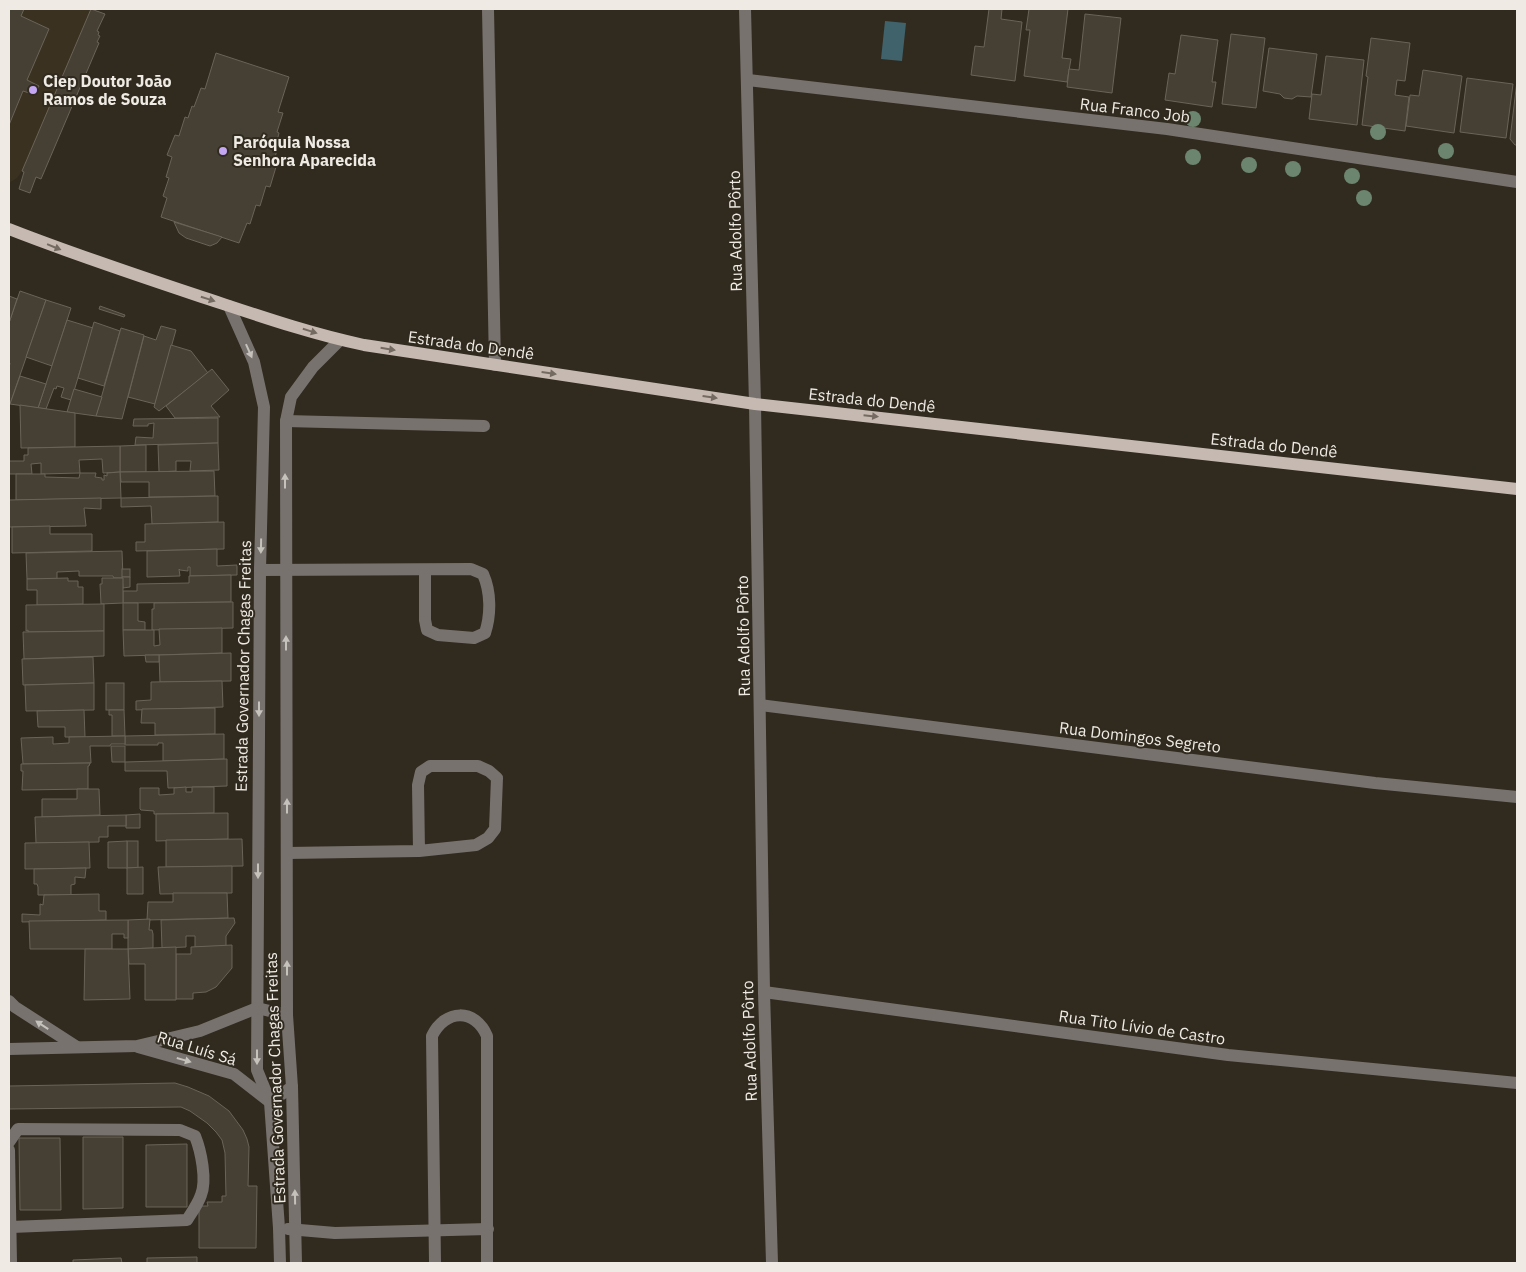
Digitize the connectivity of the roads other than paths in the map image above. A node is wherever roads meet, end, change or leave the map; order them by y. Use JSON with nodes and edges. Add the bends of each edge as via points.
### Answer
{"nodes":[{"id":1,"x":488,"y":9,"type":"edge"},
{"id":2,"x":745,"y":9,"type":"edge"},
{"id":3,"x":748,"y":80,"type":"junction"},
{"id":4,"x":1517,"y":182,"type":"edge"},
{"id":5,"x":9,"y":228,"type":"edge"},
{"id":6,"x":230,"y":306,"type":"junction"},
{"id":7,"x":340,"y":340,"type":"junction"},
{"id":8,"x":495,"y":365,"type":"junction"},
{"id":9,"x":755,"y":404,"type":"junction"},
{"id":10,"x":286,"y":421,"type":"junction"},
{"id":11,"x":484,"y":426,"type":"dead end"},
{"id":12,"x":1517,"y":489,"type":"edge"},
{"id":13,"x":285,"y":569,"type":"junction"},
{"id":14,"x":260,"y":570,"type":"junction"},
{"id":15,"x":425,"y":570,"type":"junction"},
{"id":16,"x":760,"y":705,"type":"junction"},
{"id":17,"x":1517,"y":797,"type":"edge"},
{"id":18,"x":419,"y":851,"type":"junction"},
{"id":19,"x":287,"y":853,"type":"junction"},
{"id":20,"x":764,"y":992,"type":"junction"},
{"id":21,"x":9,"y":1001,"type":"edge"},
{"id":22,"x":257,"y":1008,"type":"junction"},
{"id":23,"x":287,"y":1016,"type":"junction"},
{"id":24,"x":137,"y":1046,"type":"junction"},
{"id":25,"x":77,"y":1048,"type":"junction"},
{"id":26,"x":9,"y":1049,"type":"edge"},
{"id":27,"x":1517,"y":1083,"type":"edge"},
{"id":28,"x":292,"y":1087,"type":"junction"},
{"id":29,"x":270,"y":1102,"type":"junction"},
{"id":30,"x":9,"y":1142,"type":"edge"},
{"id":31,"x":9,"y":1150,"type":"edge"},
{"id":32,"x":11,"y":1227,"type":"junction"},
{"id":33,"x":279,"y":1228,"type":"junction"},
{"id":34,"x":295,"y":1229,"type":"junction"},
{"id":35,"x":434,"y":1229,"type":"junction"},
{"id":36,"x":488,"y":1229,"type":"junction"},
{"id":37,"x":12,"y":1263,"type":"edge"},
{"id":38,"x":280,"y":1263,"type":"edge"},
{"id":39,"x":296,"y":1263,"type":"edge"},
{"id":40,"x":435,"y":1263,"type":"edge"},
{"id":41,"x":487,"y":1263,"type":"edge"},
{"id":42,"x":772,"y":1263,"type":"edge"}],
"edges":[{"from":1,"to":8,"type":"street"},
{"from":2,"to":3,"type":"street","name":"Rua Adolfo Pôrto"},
{"from":3,"to":4,"type":"street","name":"Rua Franco Job","via":[[1167,129]]},
{"from":3,"to":9,"type":"street","name":"Rua Adolfo Pôrto"},
{"from":5,"to":6,"type":"main road","one_way":true,"via":[[77,255]]},
{"from":6,"to":7,"type":"main road","name":"Estrada do Dendê","one_way":true},
{"from":6,"to":14,"type":"street","name":"Estrada Governador Chagas Freitas","one_way":true,"via":[[254,362],[264,407]]},
{"from":7,"to":8,"type":"main road","name":"Estrada do Dendê","one_way":true},
{"from":7,"to":10,"type":"street","name":"Estrada Governador Chagas Freitas","via":[[313,367],[291,397]]},
{"from":8,"to":9,"type":"main road","name":"Estrada do Dendê","one_way":true},
{"from":9,"to":12,"type":"main road","name":"Estrada do Dendê","one_way":true},
{"from":9,"to":16,"type":"street","name":"Rua Adolfo Pôrto"},
{"from":10,"to":11,"type":"street"},
{"from":13,"to":10,"type":"street","name":"Estrada Governador Chagas Freitas","one_way":true},
{"from":13,"to":14,"type":"street"},
{"from":13,"to":15,"type":"street"},
{"from":19,"to":13,"type":"street","name":"Estrada Governador Chagas Freitas","one_way":true},
{"from":14,"to":22,"type":"street","name":"Estrada Governador Chagas Freitas","one_way":true},
{"from":15,"to":15,"type":"street","via":[[471,569],[483,574],[489,586],[489,622],[485,633],[474,638],[438,635],[427,630]]},
{"from":16,"to":17,"type":"street","name":"Rua Domingos Segreto","via":[[1375,783]]},
{"from":16,"to":20,"type":"street","name":"Rua Adolfo Pôrto"},
{"from":18,"to":18,"type":"street","via":[[476,845],[488,838],[495,829],[497,778],[478,766],[430,766],[421,772],[418,785]]},
{"from":18,"to":19,"type":"street"},
{"from":23,"to":19,"type":"street","name":"Estrada Governador Chagas Freitas","one_way":true},
{"from":20,"to":27,"type":"street","name":"Rua Tito Lívio de Castro","via":[[1228,1055]]},
{"from":20,"to":42,"type":"street","name":"Rua Adolfo Pôrto"},
{"from":25,"to":21,"type":"street","one_way":true},
{"from":22,"to":23,"type":"street"},
{"from":22,"to":24,"type":"street","name":"Rua Luís Sá","via":[[200,1031]]},
{"from":22,"to":29,"type":"street","name":"Estrada Governador Chagas Freitas","one_way":true,"via":[[257,1070]]},
{"from":23,"to":28,"type":"street","name":"Estrada Governador Chagas Freitas"},
{"from":24,"to":25,"type":"street","name":"Rua Luís Sá"},
{"from":24,"to":29,"type":"street","name":"Rua Luís Sá","one_way":true,"via":[[234,1074]]},
{"from":25,"to":26,"type":"street","name":"Rua Luís Sá"},
{"from":28,"to":29,"type":"street"},
{"from":34,"to":28,"type":"street","name":"Estrada Governador Chagas Freitas","one_way":true},
{"from":29,"to":33,"type":"street","name":"Estrada Governador Chagas Freitas"},
{"from":30,"to":32,"type":"street","via":[[18,1129],[180,1130],[195,1136],[201,1151],[203,1189],[187,1220]]},
{"from":31,"to":32,"type":"street"},
{"from":32,"to":37,"type":"street"},
{"from":33,"to":34,"type":"street"},
{"from":33,"to":38,"type":"street","name":"Estrada Governador Chagas Freitas"},
{"from":34,"to":35,"type":"street","via":[[335,1233]]},
{"from":34,"to":39,"type":"street","name":"Estrada Governador Chagas Freitas"},
{"from":35,"to":36,"type":"street"},
{"from":35,"to":36,"type":"street","via":[[432,1036],[442,1020],[460,1015],[477,1021],[487,1036]]},
{"from":35,"to":40,"type":"street"},
{"from":36,"to":41,"type":"street"}]}
